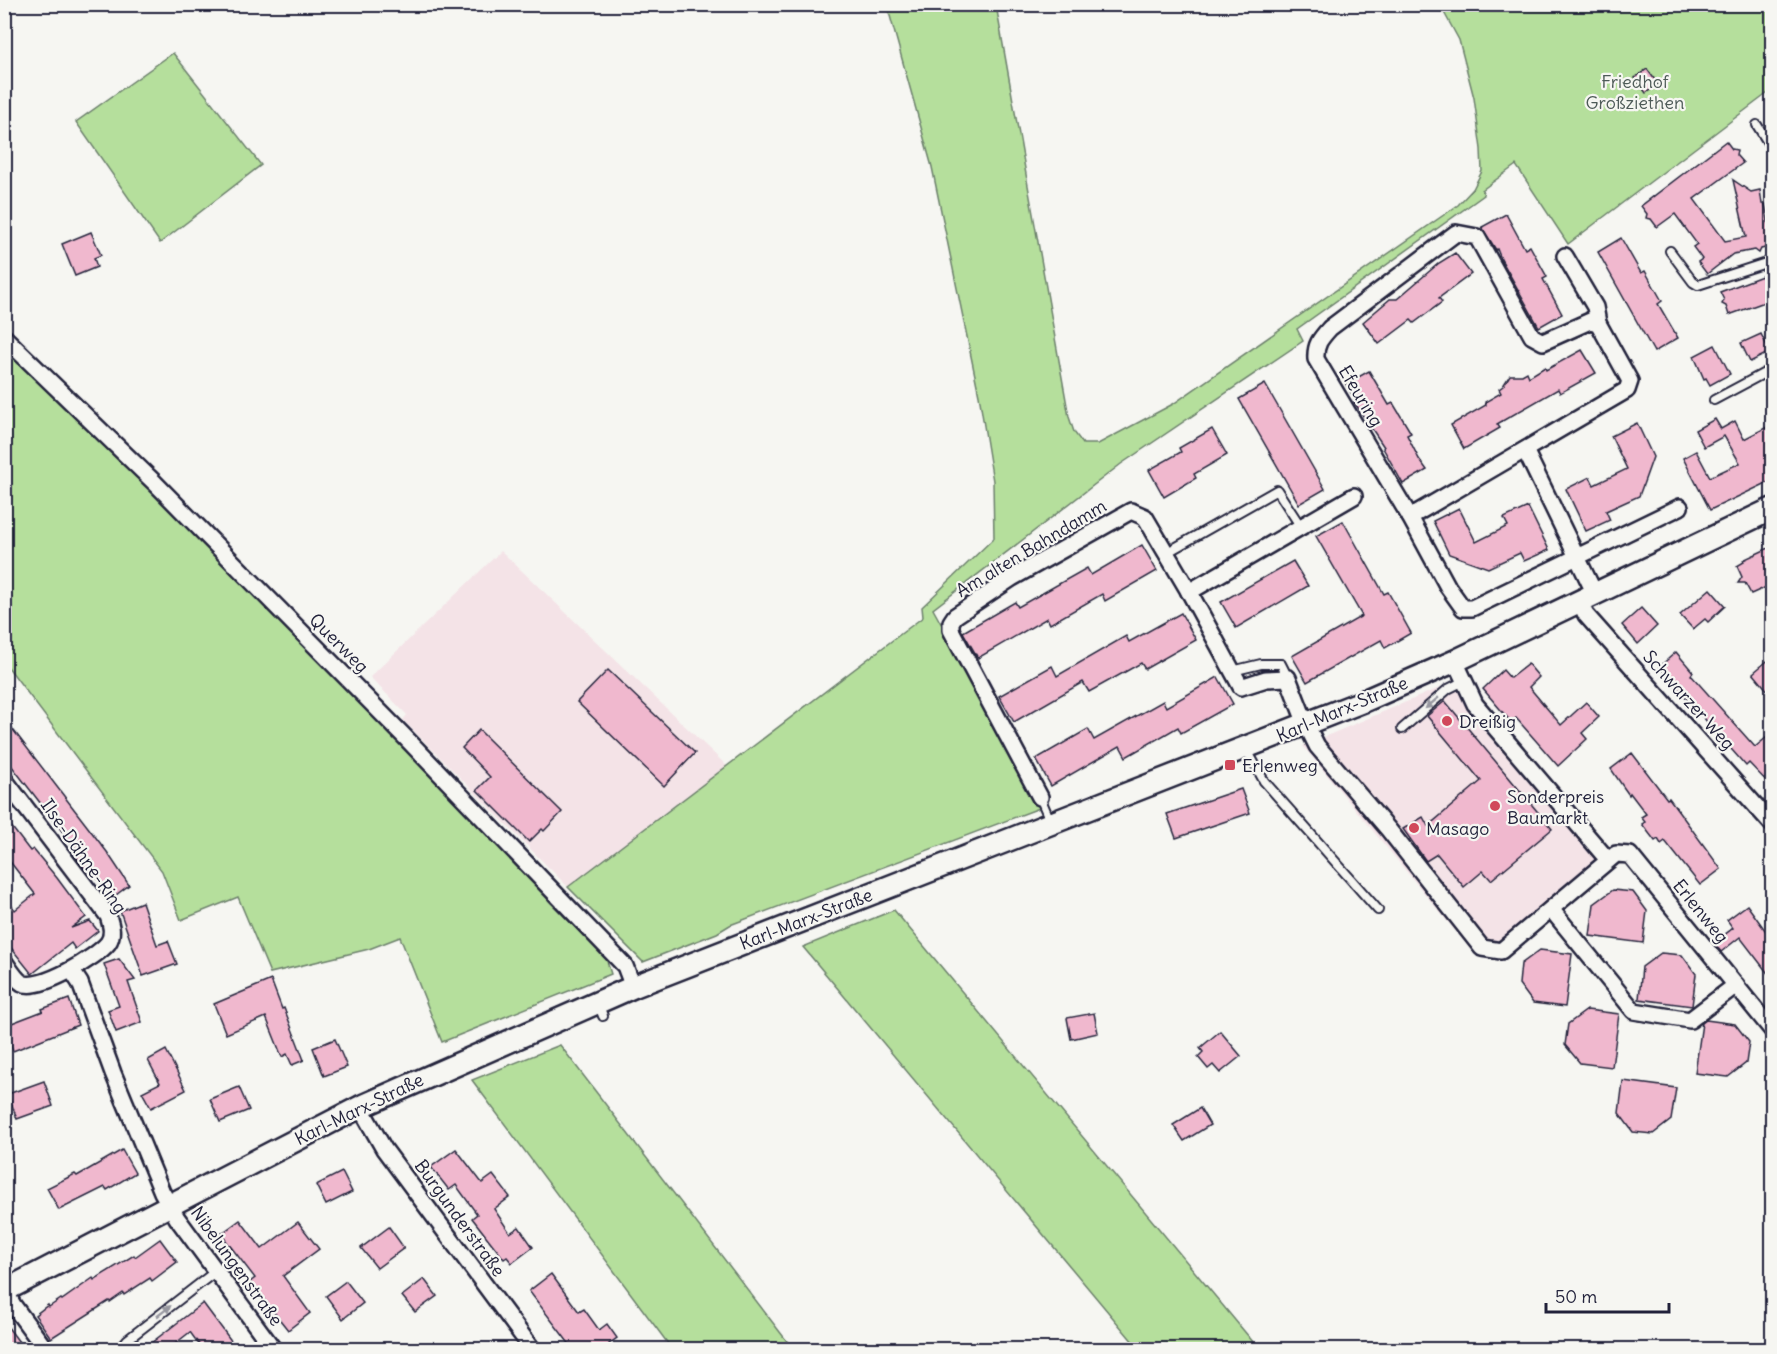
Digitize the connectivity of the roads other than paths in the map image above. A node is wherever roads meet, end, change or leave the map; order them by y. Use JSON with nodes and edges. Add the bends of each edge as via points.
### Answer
{"nodes":[{"id":1,"x":1757,"y":125,"type":"dead end"},
{"id":2,"x":1773,"y":149,"type":"edge"},
{"id":3,"x":1670,"y":251,"type":"dead end"},
{"id":4,"x":1565,"y":256,"type":"dead end"},
{"id":5,"x":1773,"y":261,"type":"edge"},
{"id":6,"x":1598,"y":323,"type":"junction"},
{"id":7,"x":4,"y":338,"type":"edge"},
{"id":8,"x":1773,"y":369,"type":"edge"},
{"id":9,"x":1714,"y":400,"type":"dead end"},
{"id":10,"x":1525,"y":450,"type":"junction"},
{"id":11,"x":1354,"y":496,"type":"dead end"},
{"id":12,"x":1680,"y":507,"type":"dead end"},
{"id":13,"x":1773,"y":509,"type":"edge"},
{"id":14,"x":1410,"y":517,"type":"junction"},
{"id":15,"x":1301,"y":527,"type":"junction"},
{"id":16,"x":1166,"y":553,"type":"junction"},
{"id":17,"x":1576,"y":557,"type":"junction"},
{"id":18,"x":1189,"y":592,"type":"junction"},
{"id":19,"x":1587,"y":597,"type":"junction"},
{"id":20,"x":1455,"y":661,"type":"junction"},
{"id":21,"x":1464,"y":681,"type":"junction"},
{"id":22,"x":1306,"y":724,"type":"junction"},
{"id":23,"x":1402,"y":729,"type":"dead end"},
{"id":24,"x":1247,"y":748,"type":"junction"},
{"id":25,"x":4,"y":779,"type":"edge"},
{"id":26,"x":1040,"y":797,"type":"joint"},
{"id":27,"x":1052,"y":824,"type":"junction"},
{"id":28,"x":1773,"y":824,"type":"edge"},
{"id":29,"x":1608,"y":861,"type":"junction"},
{"id":30,"x":1551,"y":909,"type":"junction"},
{"id":31,"x":1378,"y":910,"type":"dead end"},
{"id":32,"x":4,"y":961,"type":"edge"},
{"id":33,"x":72,"y":970,"type":"junction"},
{"id":34,"x":1736,"y":985,"type":"junction"},
{"id":35,"x":633,"y":987,"type":"junction"},
{"id":36,"x":1773,"y":1030,"type":"edge"},
{"id":37,"x":360,"y":1107,"type":"junction"},
{"id":38,"x":169,"y":1204,"type":"junction"},
{"id":39,"x":216,"y":1271,"type":"junction"},
{"id":40,"x":5,"y":1290,"type":"edge"},
{"id":41,"x":46,"y":1350,"type":"edge"},
{"id":42,"x":123,"y":1350,"type":"edge"},
{"id":43,"x":274,"y":1350,"type":"edge"},
{"id":44,"x":533,"y":1350,"type":"edge"}],
"edges":[{"from":1,"to":2,"type":"lane"},
{"from":3,"to":5,"type":"lane","via":[[1698,285]]},
{"from":4,"to":6,"type":"street","via":[[1595,306]]},
{"from":6,"to":10,"type":"street","via":[[1630,381],[1627,390]]},
{"from":6,"to":14,"type":"street","name":"Efeuring","via":[[1590,321],[1543,342],[1532,336],[1477,237],[1456,233],[1330,328],[1319,340],[1316,359]]},
{"from":7,"to":35,"type":"street","name":"Querweg","via":[[154,483],[403,735],[625,966]]},
{"from":8,"to":9,"type":"lane"},
{"from":10,"to":14,"type":"street"},
{"from":10,"to":17,"type":"street"},
{"from":11,"to":15,"type":"street"},
{"from":12,"to":17,"type":"street"},
{"from":13,"to":19,"type":"main road","name":"Karl-Marx-Straße"},
{"from":14,"to":17,"type":"street","via":[[1463,608],[1472,609]]},
{"from":15,"to":16,"type":"lane","via":[[1277,490]]},
{"from":15,"to":18,"type":"street"},
{"from":16,"to":18,"type":"street","name":"Am alten Bahndamm"},
{"from":16,"to":26,"type":"street","name":"Am alten Bahndamm","via":[[1145,517],[1131,512],[1012,578],[951,622],[951,630]]},
{"from":17,"to":19,"type":"street"},
{"from":18,"to":22,"type":"street","name":"Am alten Bahndamm","via":[[1241,687],[1266,679],[1288,678]]},
{"from":19,"to":20,"type":"main road","name":"Karl-Marx-Straße"},
{"from":19,"to":28,"type":"street","name":"Schwarzer Weg","via":[[1586,615]]},
{"from":20,"to":21,"type":"street"},
{"from":20,"to":22,"type":"main road","name":"Karl-Marx-Straße"},
{"from":21,"to":23,"type":"lane","one_way":true,"via":[[1448,689]]},
{"from":21,"to":29,"type":"street","via":[[1475,704]]},
{"from":22,"to":24,"type":"main road","name":"Karl-Marx-Straße"},
{"from":22,"to":30,"type":"street","via":[[1317,746],[1482,948],[1501,951]]},
{"from":24,"to":27,"type":"main road","name":"Karl-Marx-Straße"},
{"from":24,"to":31,"type":"lane","via":[[1264,781]]},
{"from":25,"to":33,"type":"street","name":"Ilse-Dähne-Ring","via":[[108,916],[112,929],[108,942]]},
{"from":26,"to":27,"type":"lane"},
{"from":27,"to":35,"type":"main road","name":"Karl-Marx-Straße"},
{"from":29,"to":30,"type":"street"},
{"from":29,"to":34,"type":"street","name":"Erlenweg","via":[[1616,854],[1630,855]]},
{"from":30,"to":34,"type":"street","via":[[1634,1011],[1690,1020]]},
{"from":32,"to":33,"type":"street","name":"Ilse-Dähne-Ring","via":[[21,983],[32,986]]},
{"from":33,"to":38,"type":"street"},
{"from":34,"to":36,"type":"street","name":"Erlenweg"},
{"from":35,"to":37,"type":"main road","name":"Karl-Marx-Straße","via":[[600,1009]]},
{"from":37,"to":38,"type":"main road","name":"Karl-Marx-Straße"},
{"from":37,"to":44,"type":"street","name":"Burgunderstraße","via":[[384,1149]]},
{"from":38,"to":39,"type":"street","name":"Nibelungenstraße"},
{"from":38,"to":40,"type":"main road","name":"Karl-Marx-Straße"},
{"from":42,"to":39,"type":"lane","one_way":true,"via":[[127,1340]]},
{"from":39,"to":43,"type":"street","name":"Nibelungenstraße"},
{"from":40,"to":41,"type":"street"}]}
